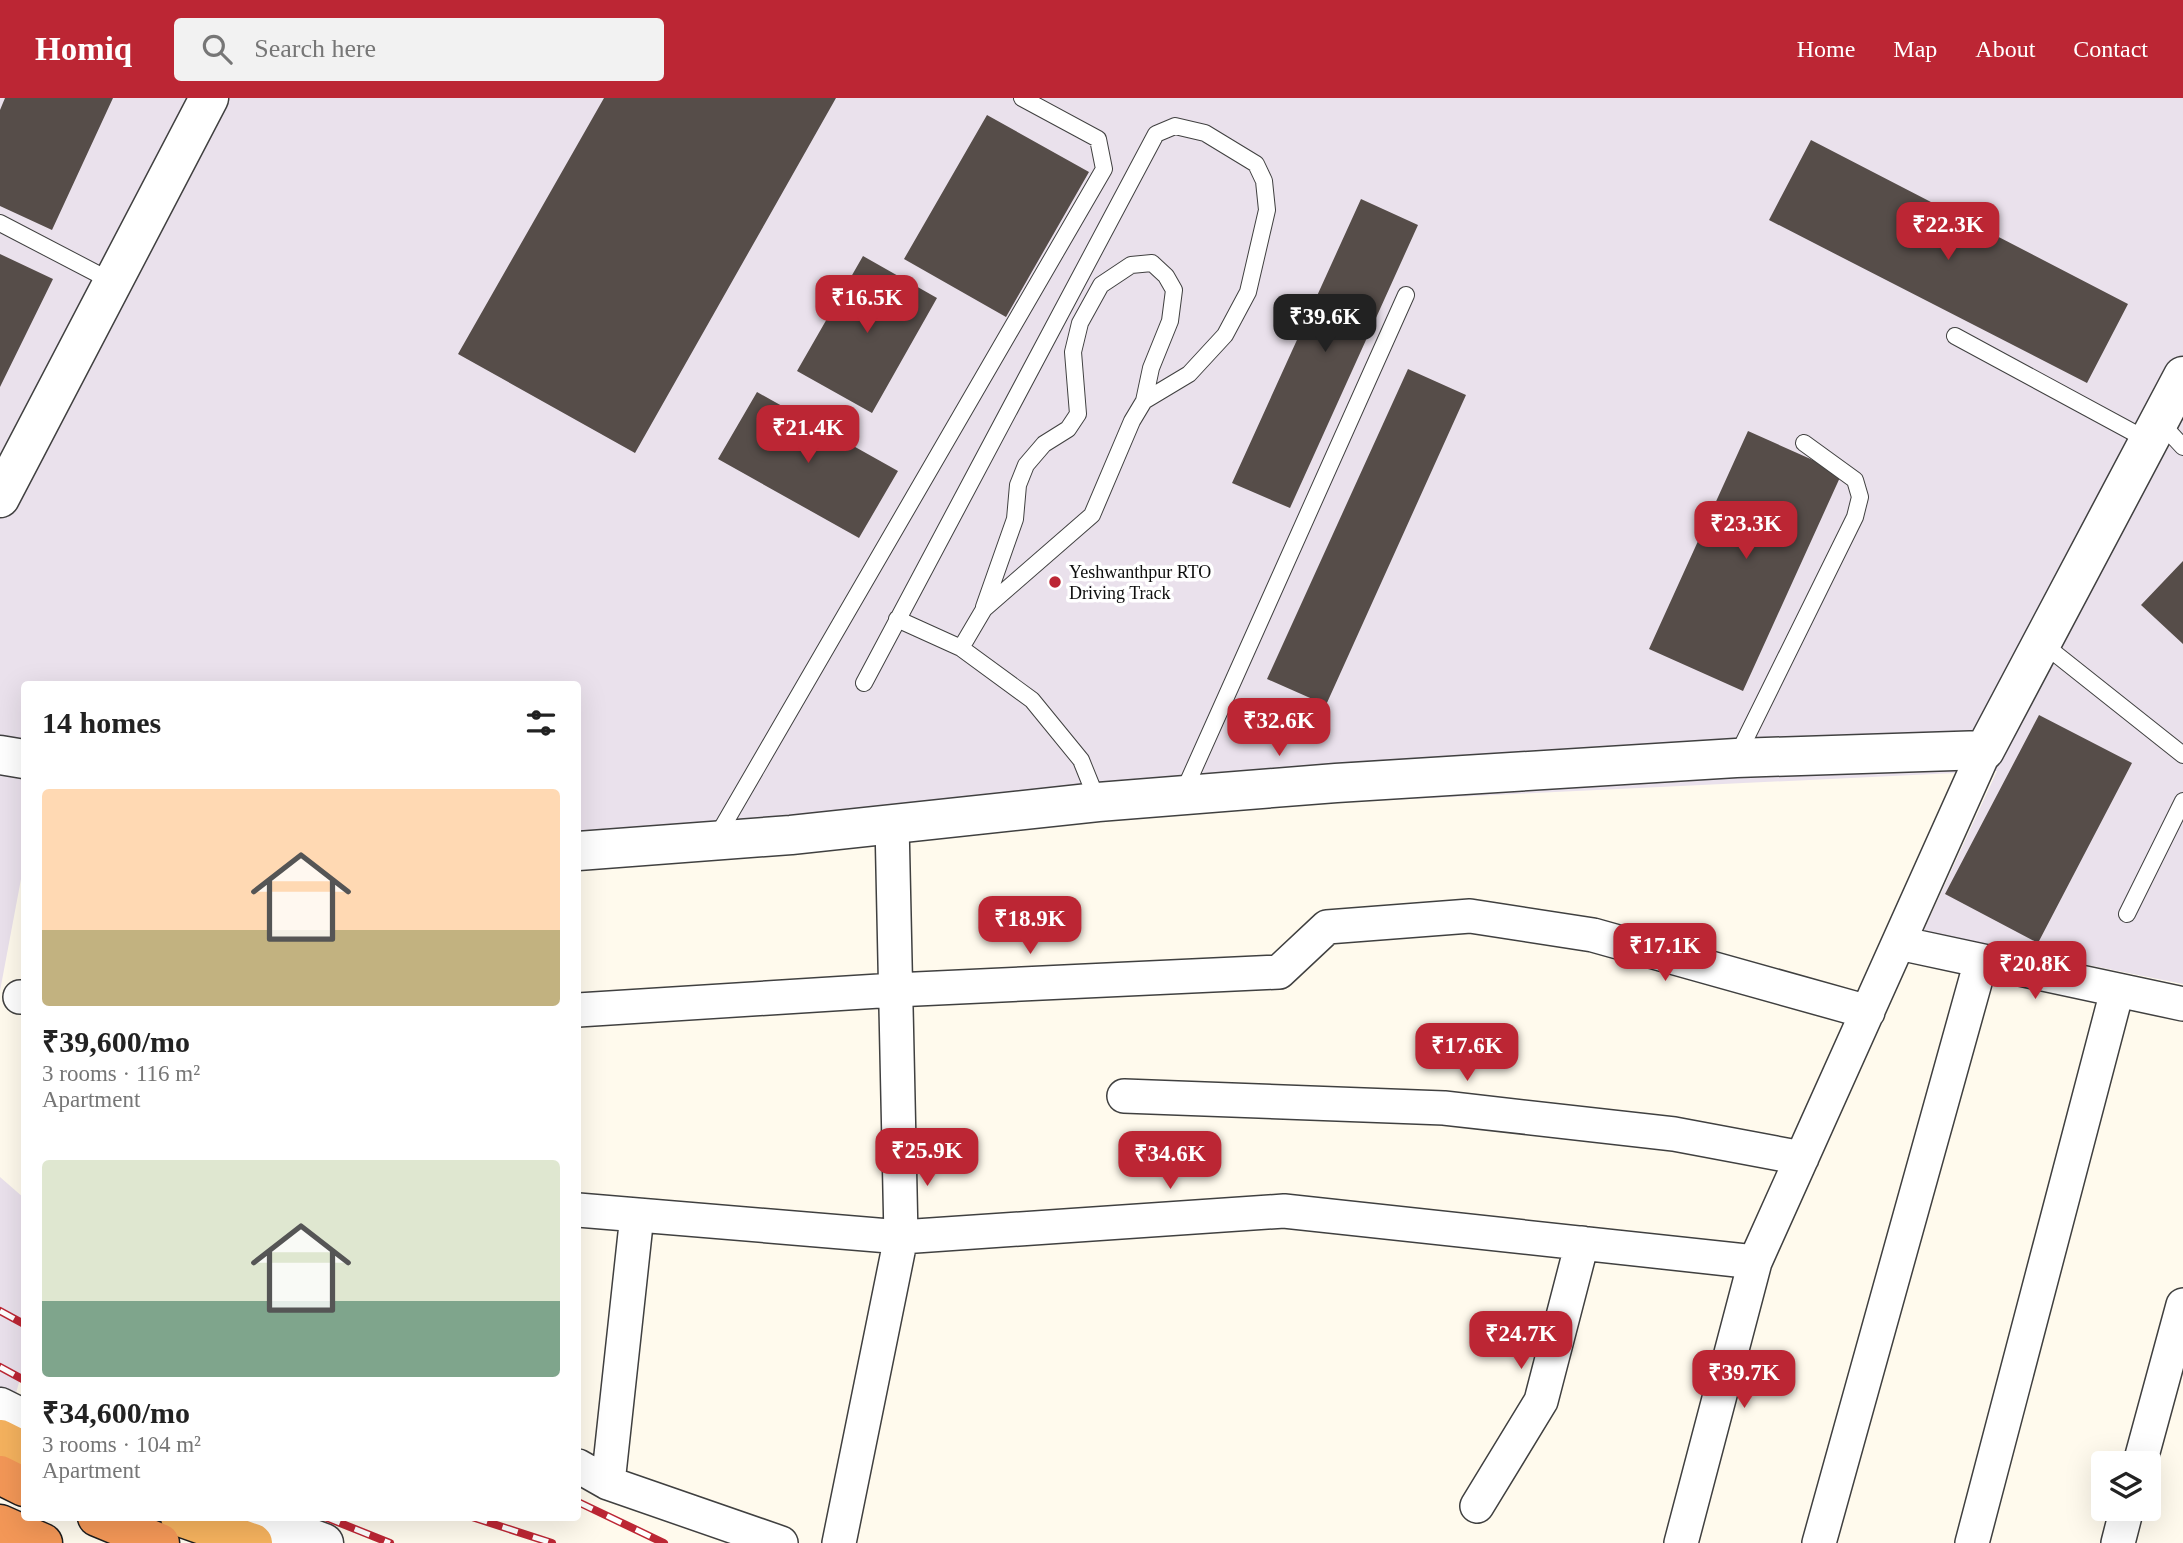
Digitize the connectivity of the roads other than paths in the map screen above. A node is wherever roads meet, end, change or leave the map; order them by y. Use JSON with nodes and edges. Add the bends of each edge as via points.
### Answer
{"nodes":[{"id":1,"x":209,"y":98,"type":"edge"},
{"id":2,"x":1022,"y":98,"type":"edge"},
{"id":3,"x":0,"y":223,"type":"edge"},
{"id":4,"x":113,"y":282,"type":"junction"},
{"id":5,"x":1406,"y":295,"type":"dead end"},
{"id":6,"x":1955,"y":336,"type":"dead end"},
{"id":7,"x":2183,"y":376,"type":"edge"},
{"id":8,"x":1144,"y":401,"type":"junction"},
{"id":9,"x":2164,"y":436,"type":"edge"},
{"id":10,"x":1804,"y":443,"type":"dead end"},
{"id":11,"x":4,"y":478,"type":"edge"},
{"id":12,"x":984,"y":610,"type":"junction"},
{"id":13,"x":897,"y":619,"type":"junction"},
{"id":14,"x":2042,"y":643,"type":"junction"},
{"id":15,"x":961,"y":648,"type":"junction"},
{"id":16,"x":863,"y":683,"type":"dead end"},
{"id":17,"x":1985,"y":750,"type":"junction"},
{"id":18,"x":0,"y":755,"type":"edge"},
{"id":19,"x":2183,"y":755,"type":"edge"},
{"id":20,"x":1736,"y":758,"type":"junction"},
{"id":21,"x":21,"y":759,"type":"edge"},
{"id":22,"x":1182,"y":795,"type":"junction"},
{"id":23,"x":2183,"y":801,"type":"edge"},
{"id":24,"x":1098,"y":802,"type":"junction"},
{"id":25,"x":892,"y":823,"type":"junction"},
{"id":26,"x":715,"y":840,"type":"junction"},
{"id":27,"x":581,"y":851,"type":"edge"},
{"id":28,"x":2127,"y":914,"type":"dead end"},
{"id":29,"x":1899,"y":943,"type":"junction"},
{"id":30,"x":1981,"y":961,"type":"junction"},
{"id":31,"x":895,"y":990,"type":"junction"},
{"id":32,"x":2117,"y":991,"type":"junction"},
{"id":33,"x":2183,"y":1004,"type":"edge"},
{"id":34,"x":581,"y":1010,"type":"edge"},
{"id":35,"x":1868,"y":1012,"type":"junction"},
{"id":36,"x":1124,"y":1096,"type":"dead end"},
{"id":37,"x":1802,"y":1158,"type":"junction"},
{"id":38,"x":581,"y":1210,"type":"edge"},
{"id":39,"x":637,"y":1215,"type":"junction"},
{"id":40,"x":901,"y":1237,"type":"junction"},
{"id":41,"x":1582,"y":1243,"type":"junction"},
{"id":42,"x":1755,"y":1262,"type":"junction"},
{"id":43,"x":2183,"y":1304,"type":"edge"},
{"id":44,"x":0,"y":1407,"type":"edge"},
{"id":45,"x":21,"y":1418,"type":"edge"},
{"id":46,"x":0,"y":1439,"type":"edge"},
{"id":47,"x":21,"y":1450,"type":"edge"},
{"id":48,"x":2143,"y":1451,"type":"edge"},
{"id":49,"x":581,"y":1468,"type":"edge"},
{"id":50,"x":0,"y":1475,"type":"edge"},
{"id":51,"x":608,"y":1483,"type":"junction"},
{"id":52,"x":21,"y":1485,"type":"edge"},
{"id":53,"x":1477,"y":1506,"type":"dead end"},
{"id":54,"x":107,"y":1521,"type":"edge"},
{"id":55,"x":191,"y":1521,"type":"edge"},
{"id":56,"x":266,"y":1521,"type":"edge"},
{"id":57,"x":2124,"y":1521,"type":"edge"},
{"id":58,"x":0,"y":1524,"type":"edge"},
{"id":59,"x":43,"y":1543,"type":"edge"},
{"id":60,"x":160,"y":1543,"type":"edge"},
{"id":61,"x":253,"y":1543,"type":"edge"},
{"id":62,"x":324,"y":1543,"type":"edge"},
{"id":63,"x":781,"y":1543,"type":"edge"},
{"id":64,"x":839,"y":1543,"type":"edge"},
{"id":65,"x":1681,"y":1543,"type":"edge"},
{"id":66,"x":1819,"y":1543,"type":"edge"},
{"id":67,"x":1972,"y":1543,"type":"edge"},
{"id":68,"x":2118,"y":1543,"type":"edge"}],
"edges":[{"from":1,"to":4,"type":"street"},
{"from":2,"to":26,"type":"lane","via":[[1098,139],[1104,169]]},
{"from":3,"to":4,"type":"lane"},
{"from":4,"to":11,"type":"street"},
{"from":5,"to":22,"type":"lane"},
{"from":6,"to":9,"type":"lane"},
{"from":7,"to":9,"type":"street"},
{"from":8,"to":12,"type":"lane","via":[[1092,514]]},
{"from":8,"to":12,"type":"lane","via":[[1151,368],[1170,321],[1174,290],[1152,263],[1131,265],[1101,285],[1080,323],[1073,352],[1078,414],[1068,429],[1044,444],[1026,465],[1018,485],[1015,519]]},
{"from":8,"to":13,"type":"lane","via":[[1189,374],[1225,335],[1248,292],[1267,209],[1264,181],[1256,164],[1205,133],[1175,126],[1156,134]]},
{"from":9,"to":14,"type":"street"},
{"from":10,"to":20,"type":"lane","via":[[1855,480],[1860,497],[1855,517]]},
{"from":12,"to":15,"type":"lane"},
{"from":13,"to":15,"type":"lane"},
{"from":13,"to":16,"type":"lane"},
{"from":14,"to":17,"type":"street"},
{"from":14,"to":19,"type":"lane"},
{"from":15,"to":24,"type":"lane","via":[[1032,699],[1082,760]]},
{"from":17,"to":20,"type":"street"},
{"from":17,"to":29,"type":"street"},
{"from":18,"to":21,"type":"street"},
{"from":20,"to":22,"type":"street"},
{"from":22,"to":24,"type":"street"},
{"from":23,"to":28,"type":"lane"},
{"from":24,"to":25,"type":"street"},
{"from":25,"to":26,"type":"street"},
{"from":25,"to":31,"type":"street"},
{"from":26,"to":27,"type":"street"},
{"from":29,"to":30,"type":"street"},
{"from":29,"to":35,"type":"street"},
{"from":30,"to":32,"type":"street"},
{"from":30,"to":66,"type":"street"},
{"from":31,"to":34,"type":"street"},
{"from":31,"to":35,"type":"street","via":[[1279,972],[1326,927],[1470,916],[1593,935]]},
{"from":31,"to":40,"type":"street"},
{"from":32,"to":33,"type":"street"},
{"from":32,"to":67,"type":"street"},
{"from":35,"to":37,"type":"street"},
{"from":36,"to":37,"type":"street","via":[[1444,1108],[1674,1134]]},
{"from":37,"to":42,"type":"street"},
{"from":38,"to":39,"type":"street"},
{"from":39,"to":40,"type":"street"},
{"from":39,"to":51,"type":"street"},
{"from":40,"to":41,"type":"street","via":[[1284,1211]]},
{"from":40,"to":64,"type":"street"},
{"from":41,"to":42,"type":"street"},
{"from":41,"to":53,"type":"street","via":[[1541,1401]]},
{"from":42,"to":65,"type":"street"},
{"from":43,"to":48,"type":"street"},
{"from":44,"to":45,"type":"street"},
{"from":46,"to":47,"type":"highway"},
{"from":49,"to":51,"type":"street"},
{"from":50,"to":52,"type":"highway"},
{"from":51,"to":63,"type":"street"},
{"from":54,"to":60,"type":"highway"},
{"from":55,"to":61,"type":"highway"},
{"from":56,"to":62,"type":"street"},
{"from":57,"to":68,"type":"street"},
{"from":58,"to":59,"type":"highway"}]}
